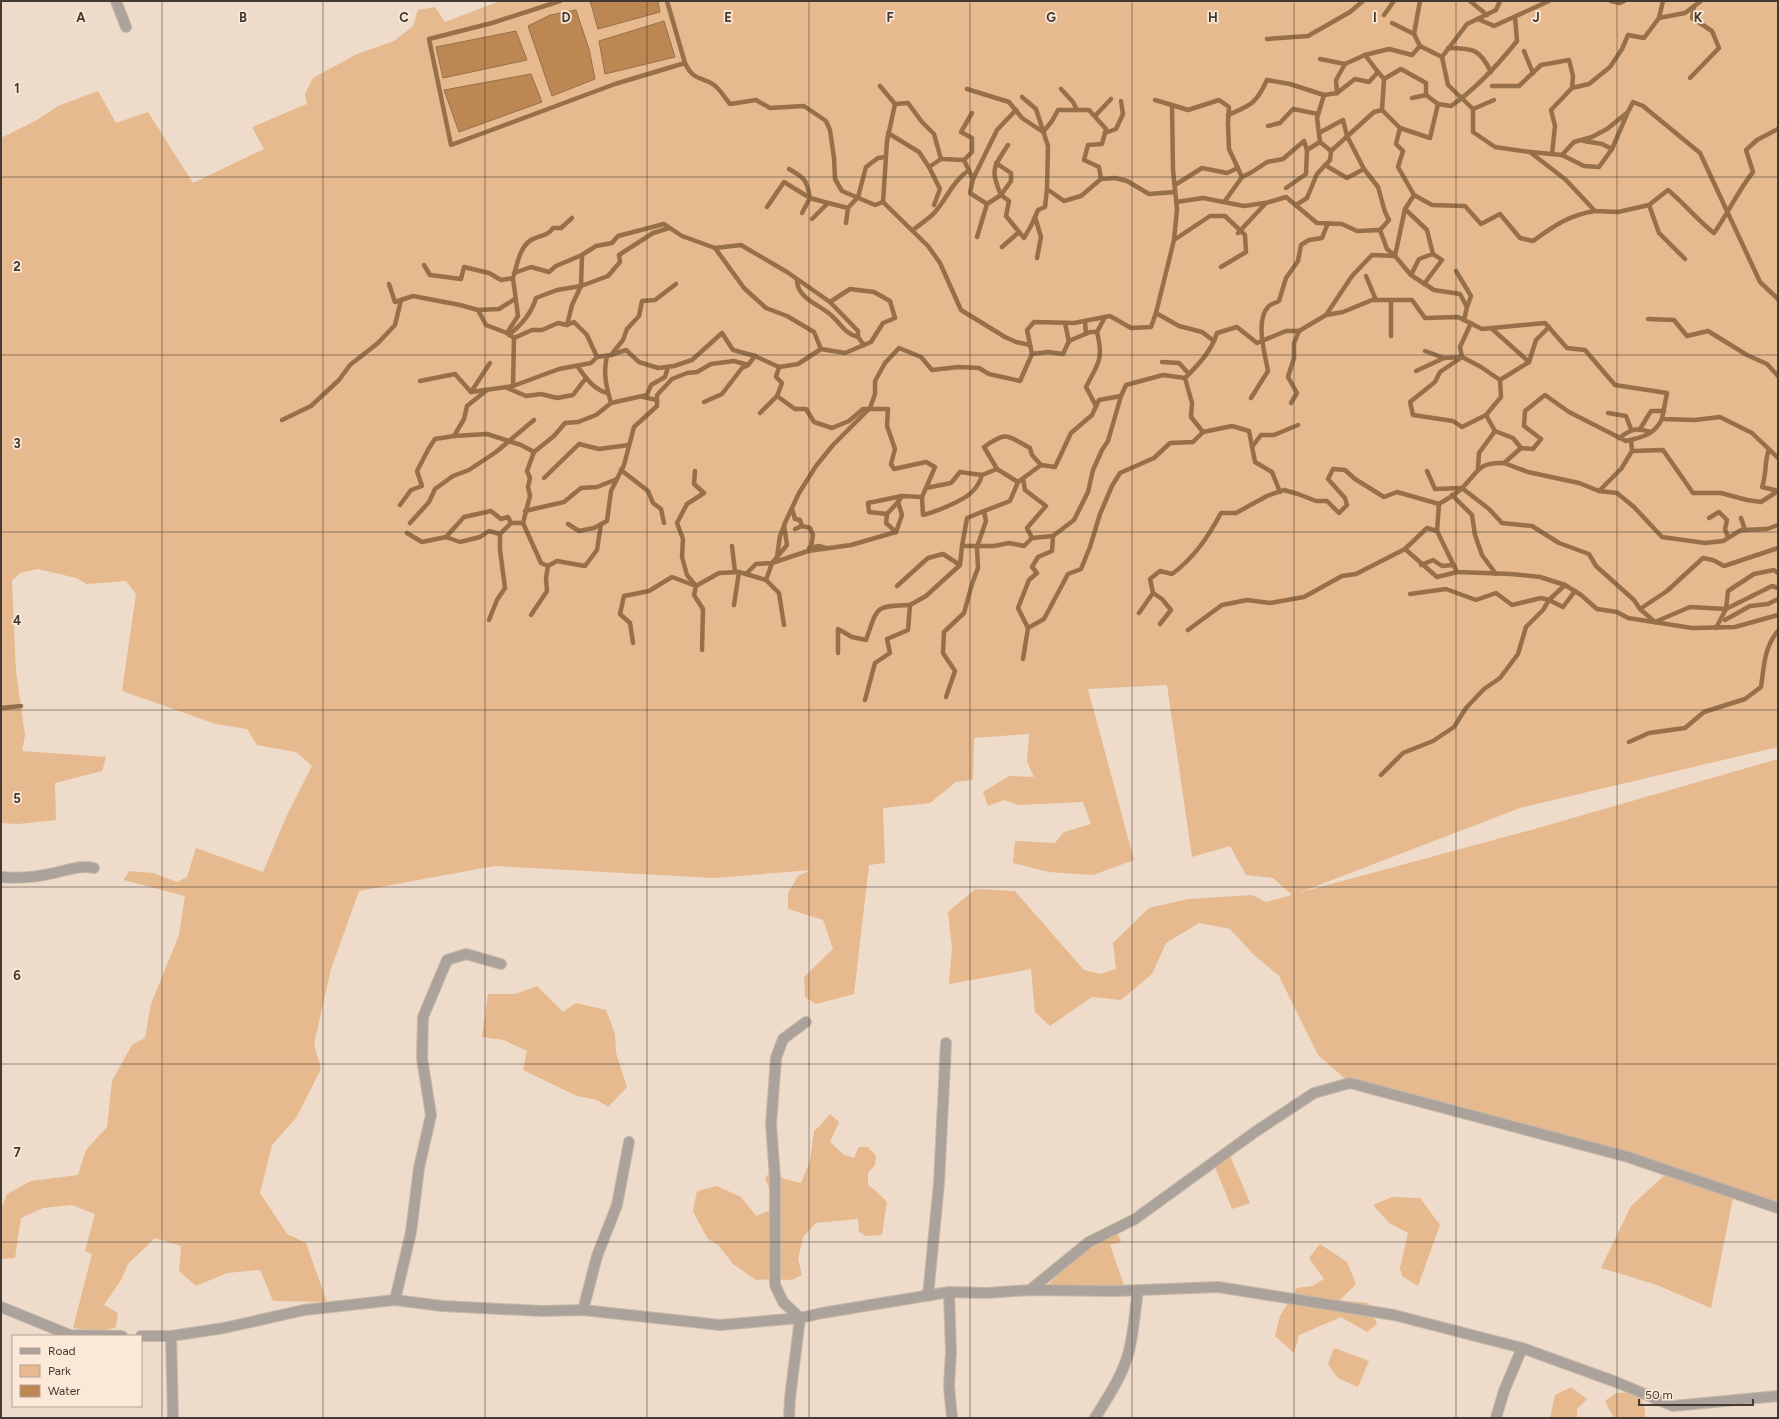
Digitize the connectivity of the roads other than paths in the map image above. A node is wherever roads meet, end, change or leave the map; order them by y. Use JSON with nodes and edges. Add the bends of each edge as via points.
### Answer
{"nodes":[{"id":1,"x":116,"y":1,"type":"edge"},
{"id":2,"x":126,"y":27,"type":"dead end"},
{"id":3,"x":94,"y":868,"type":"dead end"},
{"id":4,"x":1,"y":877,"type":"edge"},
{"id":5,"x":501,"y":964,"type":"dead end"},
{"id":6,"x":806,"y":1022,"type":"dead end"},
{"id":7,"x":946,"y":1043,"type":"dead end"},
{"id":8,"x":629,"y":1142,"type":"dead end"},
{"id":9,"x":1778,"y":1208,"type":"edge"},
{"id":10,"x":1030,"y":1290,"type":"junction"},
{"id":11,"x":1138,"y":1290,"type":"junction"},
{"id":12,"x":949,"y":1292,"type":"junction"},
{"id":13,"x":928,"y":1296,"type":"junction"},
{"id":14,"x":395,"y":1300,"type":"junction"},
{"id":15,"x":1,"y":1307,"type":"edge"},
{"id":16,"x":583,"y":1310,"type":"junction"},
{"id":17,"x":800,"y":1318,"type":"junction"},
{"id":18,"x":68,"y":1335,"type":"edge"},
{"id":19,"x":142,"y":1336,"type":"edge"},
{"id":20,"x":171,"y":1336,"type":"junction"},
{"id":21,"x":1522,"y":1348,"type":"junction"},
{"id":22,"x":1778,"y":1396,"type":"edge"},
{"id":23,"x":173,"y":1418,"type":"edge"},
{"id":24,"x":789,"y":1418,"type":"edge"},
{"id":25,"x":952,"y":1418,"type":"edge"},
{"id":26,"x":1095,"y":1418,"type":"edge"},
{"id":27,"x":1496,"y":1418,"type":"edge"}],
"edges":[{"from":1,"to":2,"type":"street"},
{"from":3,"to":4,"type":"street","via":[[74,868],[17,879]]},
{"from":5,"to":14,"type":"street","via":[[466,954],[446,960],[423,1017],[422,1058],[431,1115],[419,1168],[411,1232]]},
{"from":6,"to":17,"type":"street","via":[[783,1039],[776,1058],[771,1124],[775,1178],[775,1285],[783,1302]]},
{"from":7,"to":13,"type":"street","via":[[939,1183]]},
{"from":8,"to":16,"type":"street","via":[[617,1205],[597,1256]]},
{"from":9,"to":10,"type":"street","via":[[1628,1157],[1350,1083],[1314,1093],[1255,1132],[1135,1219],[1089,1242]]},
{"from":10,"to":11,"type":"street"},
{"from":10,"to":12,"type":"street"},
{"from":11,"to":21,"type":"street","via":[[1218,1287],[1285,1297],[1394,1314]]},
{"from":11,"to":26,"type":"street","via":[[1128,1353],[1119,1378]]},
{"from":12,"to":13,"type":"street"},
{"from":12,"to":25,"type":"street","via":[[949,1386]]},
{"from":13,"to":17,"type":"street"},
{"from":14,"to":16,"type":"street","via":[[465,1307],[542,1311]]},
{"from":14,"to":20,"type":"street","via":[[311,1309],[224,1328]]},
{"from":15,"to":18,"type":"street"},
{"from":16,"to":17,"type":"street","via":[[720,1325]]},
{"from":17,"to":24,"type":"street"},
{"from":19,"to":20,"type":"street"},
{"from":20,"to":23,"type":"street"},
{"from":21,"to":22,"type":"street","via":[[1673,1406]]},
{"from":21,"to":27,"type":"street"}]}
